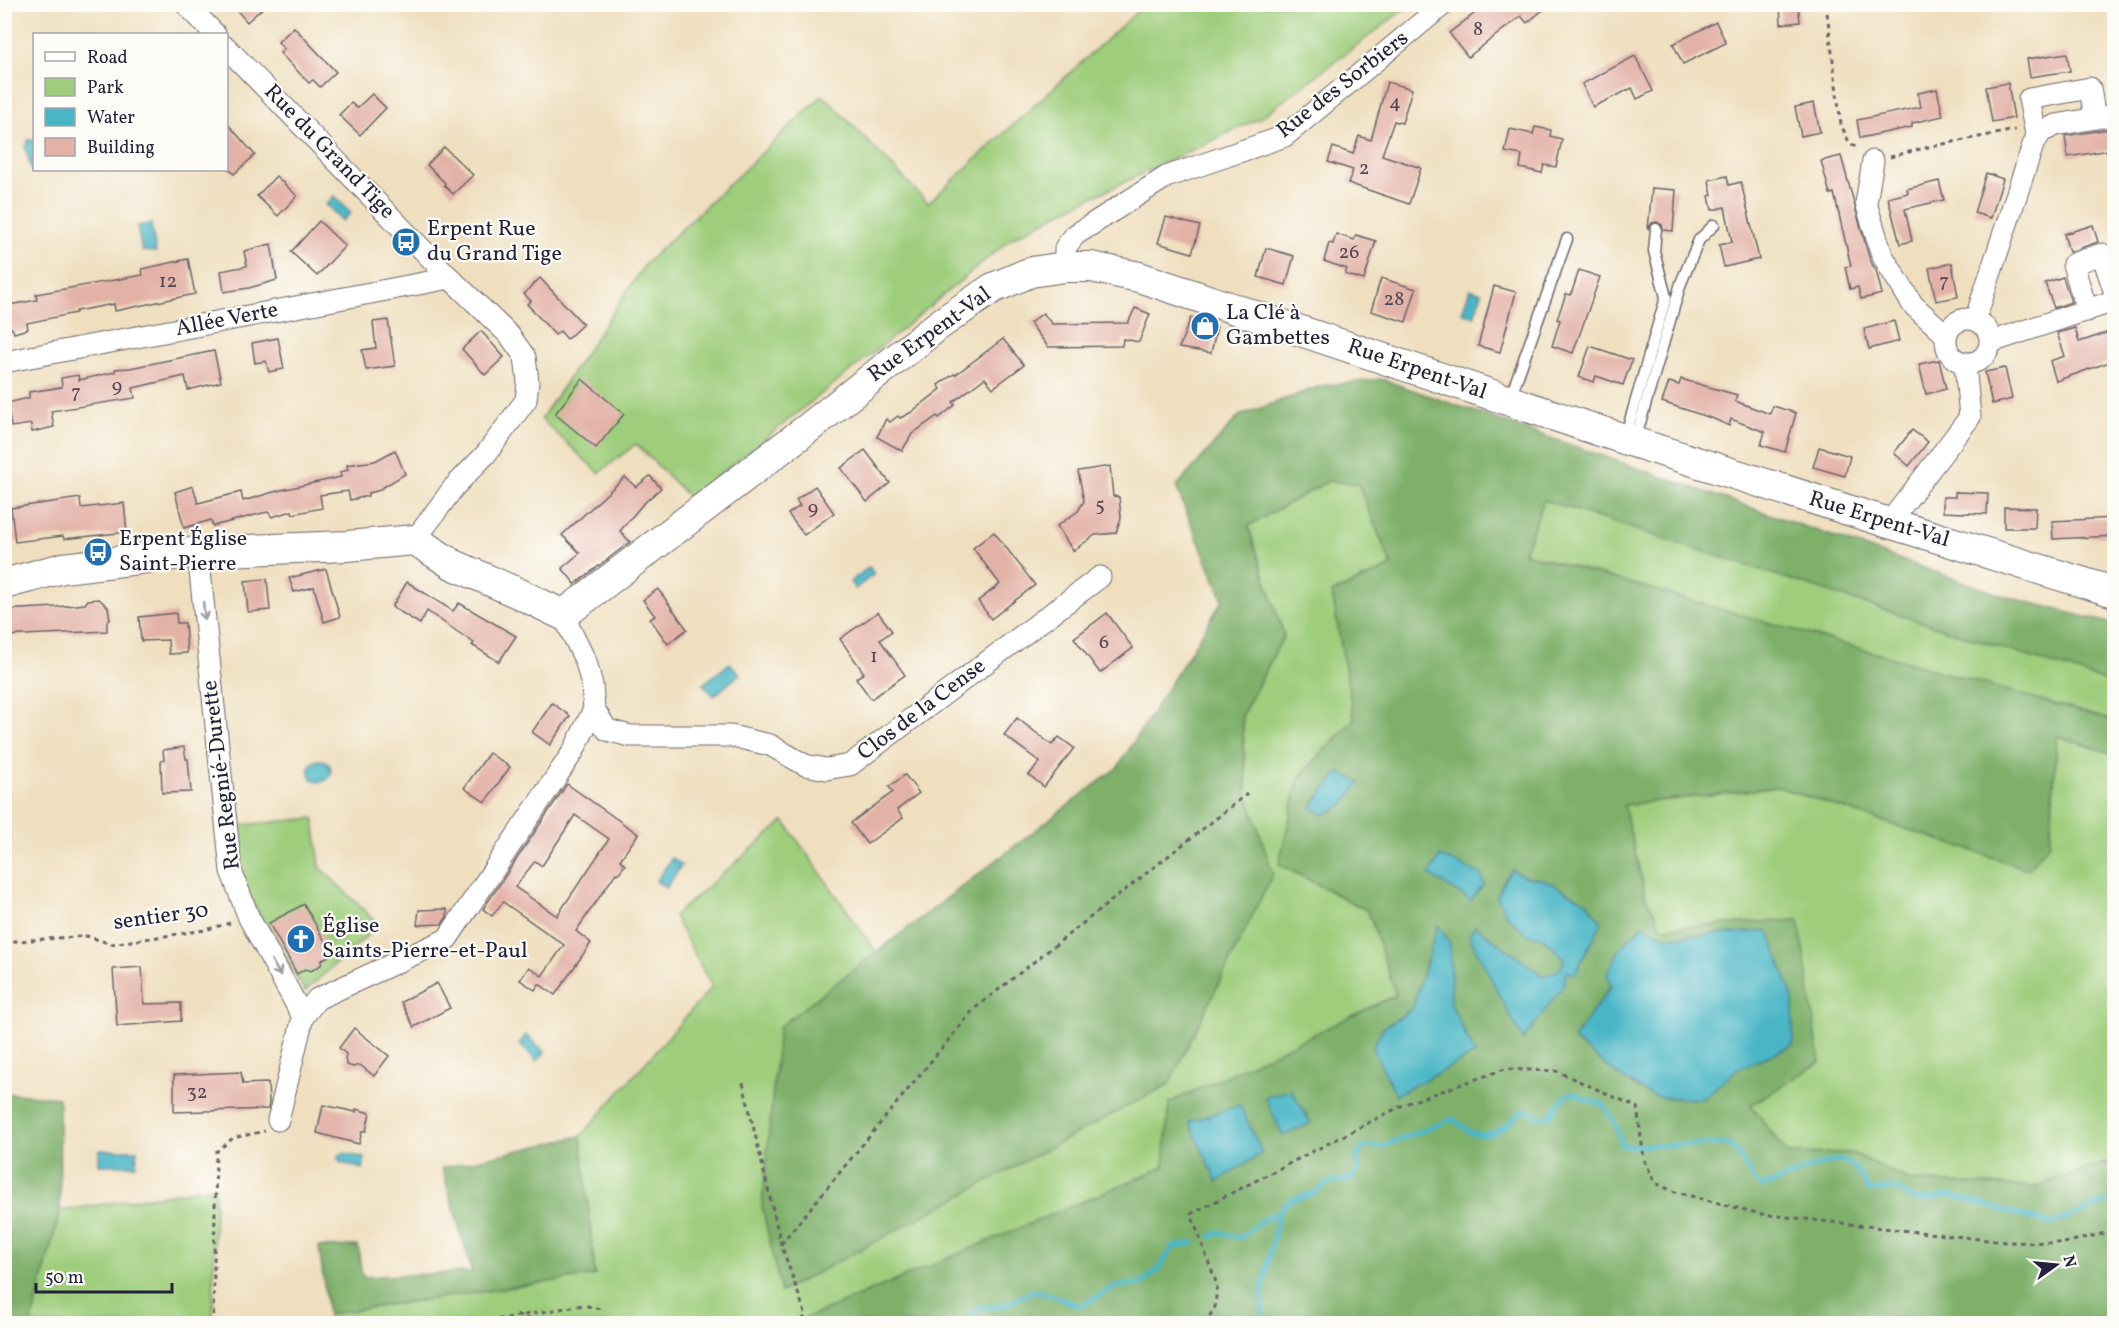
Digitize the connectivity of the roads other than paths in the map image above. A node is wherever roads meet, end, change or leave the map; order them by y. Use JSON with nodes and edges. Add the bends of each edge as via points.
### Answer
{"nodes":[{"id":1,"x":186,"y":4,"type":"edge"},
{"id":2,"x":1444,"y":4,"type":"edge"},
{"id":3,"x":214,"y":33,"type":"edge"},
{"id":4,"x":228,"y":48,"type":"edge"},
{"id":5,"x":2105,"y":116,"type":"edge"},
{"id":6,"x":2036,"y":132,"type":"junction"},
{"id":7,"x":1873,"y":161,"type":"road end"},
{"id":8,"x":1714,"y":225,"type":"dead end"},
{"id":9,"x":1656,"y":229,"type":"dead end"},
{"id":10,"x":1567,"y":239,"type":"dead end"},
{"id":11,"x":1065,"y":267,"type":"junction"},
{"id":12,"x":450,"y":278,"type":"junction"},
{"id":13,"x":2115,"y":290,"type":"edge"},
{"id":14,"x":2115,"y":301,"type":"edge"},
{"id":15,"x":2087,"y":311,"type":"junction"},
{"id":16,"x":1975,"y":320,"type":"junction"},
{"id":17,"x":1946,"y":335,"type":"junction"},
{"id":18,"x":1991,"y":342,"type":"junction"},
{"id":19,"x":4,"y":362,"type":"edge"},
{"id":20,"x":1965,"y":364,"type":"junction"},
{"id":21,"x":1509,"y":401,"type":"junction"},
{"id":22,"x":1630,"y":442,"type":"junction"},
{"id":23,"x":1888,"y":523,"type":"junction"},
{"id":24,"x":415,"y":540,"type":"junction"},
{"id":25,"x":198,"y":552,"type":"junction"},
{"id":26,"x":1100,"y":576,"type":"dead end"},
{"id":27,"x":4,"y":584,"type":"edge"},
{"id":28,"x":2115,"y":592,"type":"edge"},
{"id":29,"x":563,"y":615,"type":"junction"},
{"id":30,"x":594,"y":709,"type":"junction"},
{"id":31,"x":303,"y":1017,"type":"junction"},
{"id":32,"x":278,"y":1120,"type":"road end"}],
"edges":[{"from":1,"to":3,"type":"street"},
{"from":2,"to":11,"type":"street","name":"Rue des Sorbiers","via":[[1285,136],[1166,177],[1075,235],[1065,248]]},
{"from":4,"to":12,"type":"street","name":"Rue du Grand Tige"},
{"from":5,"to":6,"type":"street"},
{"from":5,"to":6,"type":"street","via":[[2090,88],[2030,99]]},
{"from":6,"to":16,"type":"street"},
{"from":7,"to":17,"type":"street","via":[[1866,203],[1882,255],[1913,305]]},
{"from":8,"to":22,"type":"lane","via":[[1699,240],[1681,283]]},
{"from":9,"to":22,"type":"lane","via":[[1654,251],[1666,297],[1629,424]]},
{"from":10,"to":21,"type":"lane"},
{"from":11,"to":21,"type":"street","name":"Rue Erpent-Val","via":[[1110,269],[1139,277]]},
{"from":11,"to":29,"type":"street","name":"Rue Erpent-Val","via":[[1031,272],[993,288],[940,324]]},
{"from":12,"to":19,"type":"street","name":"Allée Verte"},
{"from":12,"to":24,"type":"street","name":"Rue du Grand Tige","via":[[525,357],[526,400]]},
{"from":13,"to":15,"type":"street","via":[[2102,254],[2073,264]]},
{"from":14,"to":15,"type":"street"},
{"from":15,"to":18,"type":"street"},
{"from":16,"to":17,"type":"street","via":[[1963,319],[1953,324]]},
{"from":16,"to":18,"type":"street","via":[[1989,332]]},
{"from":17,"to":20,"type":"street","via":[[1949,354]]},
{"from":18,"to":20,"type":"street","via":[[1987,354],[1977,362]]},
{"from":20,"to":23,"type":"street","via":[[1970,417]]},
{"from":21,"to":22,"type":"street","name":"Rue Erpent-Val"},
{"from":22,"to":23,"type":"street","name":"Rue Erpent-Val"},
{"from":23,"to":28,"type":"street","name":"Rue Erpent-Val"},
{"from":24,"to":25,"type":"street"},
{"from":24,"to":29,"type":"street","via":[[452,564]]},
{"from":25,"to":27,"type":"street","via":[[63,568]]},
{"from":25,"to":31,"type":"street","name":"Rue Regnié-Durette","one_way":true,"via":[[231,871],[249,918]]},
{"from":26,"to":30,"type":"street","name":"Clos de la Cense","via":[[850,765],[826,769],[805,765],[770,746],[731,735],[630,736],[607,730]]},
{"from":29,"to":30,"type":"street","via":[[586,662]]},
{"from":30,"to":31,"type":"street","via":[[573,752],[447,939],[317,999]]},
{"from":31,"to":32,"type":"street"}]}
